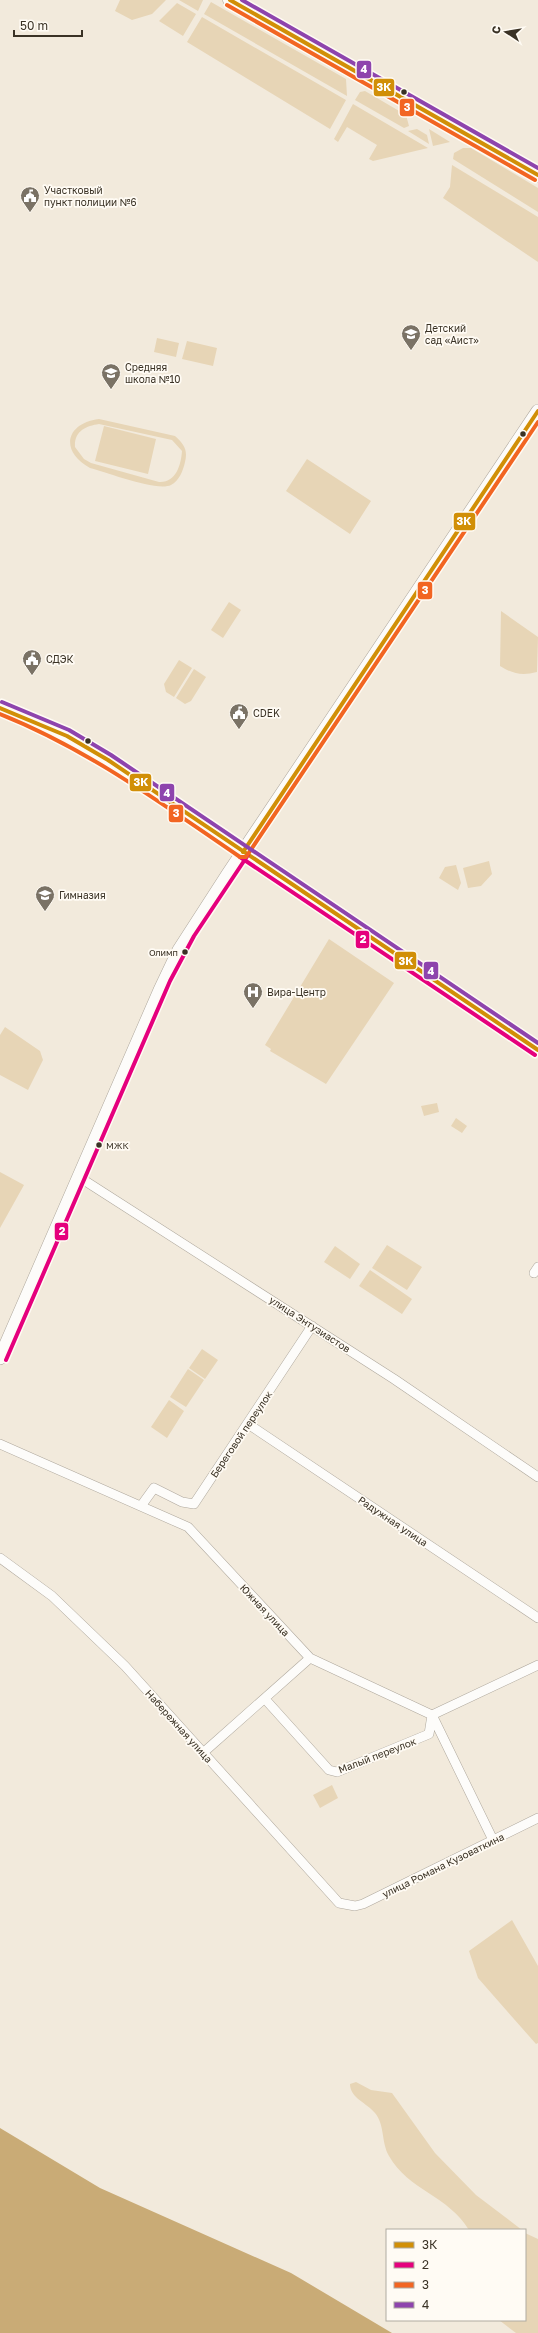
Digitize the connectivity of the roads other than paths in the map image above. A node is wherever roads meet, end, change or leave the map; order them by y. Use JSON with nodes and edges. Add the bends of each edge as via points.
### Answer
{"nodes":[{"id":1,"x":230,"y":0,"type":"edge"},
{"id":2,"x":538,"y":174,"type":"edge"},
{"id":3,"x":538,"y":411,"type":"edge"},
{"id":4,"x":0,"y":708,"type":"edge"},
{"id":5,"x":242,"y":852,"type":"junction"},
{"id":6,"x":538,"y":1050,"type":"edge"},
{"id":7,"x":79,"y":1177,"type":"junction"},
{"id":8,"x":312,"y":1326,"type":"junction"},
{"id":9,"x":0,"y":1358,"type":"edge"},
{"id":10,"x":248,"y":1424,"type":"junction"},
{"id":11,"x":0,"y":1444,"type":"edge"},
{"id":12,"x":538,"y":1476,"type":"edge"},
{"id":13,"x":141,"y":1506,"type":"junction"},
{"id":14,"x":0,"y":1558,"type":"edge"},
{"id":15,"x":538,"y":1618,"type":"edge"},
{"id":16,"x":310,"y":1658,"type":"junction"},
{"id":17,"x":538,"y":1665,"type":"edge"},
{"id":18,"x":265,"y":1699,"type":"junction"},
{"id":19,"x":432,"y":1715,"type":"junction"},
{"id":20,"x":204,"y":1752,"type":"junction"},
{"id":21,"x":538,"y":1818,"type":"edge"},
{"id":22,"x":493,"y":1840,"type":"junction"},
{"id":23,"x":346,"y":1906,"type":"joint"}],
"edges":[{"from":1,"to":2,"type":"main road"},
{"from":3,"to":5,"type":"main road"},
{"from":4,"to":5,"type":"main road","via":[[78,742]]},
{"from":5,"to":6,"type":"street"},
{"from":5,"to":7,"type":"main road","via":[[171,965]]},
{"from":7,"to":8,"type":"street","name":"улица Энтузиастов"},
{"from":7,"to":9,"type":"main road"},
{"from":8,"to":10,"type":"street","name":"Береговой переулок"},
{"from":8,"to":12,"type":"street","name":"улица Энтузиастов"},
{"from":10,"to":13,"type":"street","name":"Береговой переулок","via":[[194,1504],[182,1502],[154,1488]]},
{"from":10,"to":15,"type":"street","name":"Радужная улица"},
{"from":11,"to":13,"type":"street","name":"Южная улица"},
{"from":13,"to":16,"type":"street","name":"Южная улица","via":[[188,1527]]},
{"from":14,"to":20,"type":"street","name":"Набережная улица","via":[[72,1614],[125,1666]]},
{"from":16,"to":18,"type":"street"},
{"from":16,"to":19,"type":"street","name":"Южная улица"},
{"from":17,"to":19,"type":"street"},
{"from":18,"to":19,"type":"street","name":"Малый переулок","via":[[328,1770],[337,1772],[429,1734]]},
{"from":18,"to":20,"type":"street"},
{"from":19,"to":22,"type":"street"},
{"from":20,"to":23,"type":"street","name":"Набережная улица","via":[[334,1899]]},
{"from":21,"to":22,"type":"street","name":"улица Романа Кузоваткина"},
{"from":22,"to":23,"type":"street","name":"улица Романа Кузоваткина","via":[[363,1904]]}]}
